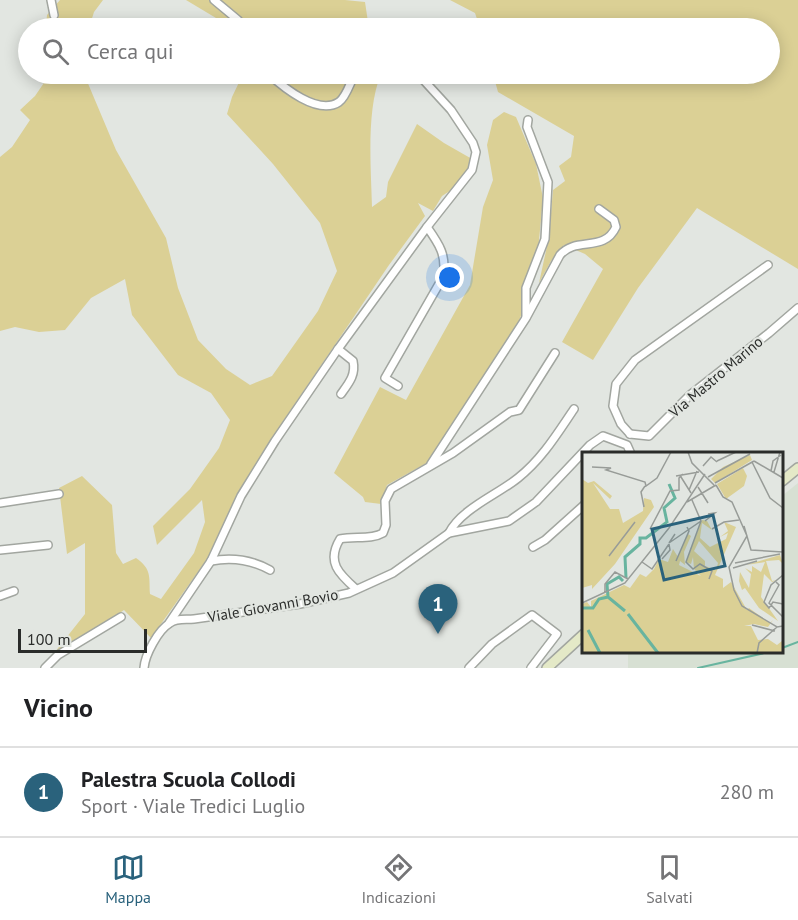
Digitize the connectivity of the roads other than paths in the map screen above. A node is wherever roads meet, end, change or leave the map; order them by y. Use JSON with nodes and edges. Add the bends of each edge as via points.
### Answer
{"nodes":[{"id":1,"x":51,"y":0,"type":"edge"},
{"id":2,"x":214,"y":0,"type":"edge"},
{"id":3,"x":54,"y":15,"type":"dead end"},
{"id":4,"x":236,"y":18,"type":"edge"},
{"id":5,"x":280,"y":84,"type":"edge"},
{"id":6,"x":349,"y":84,"type":"edge"},
{"id":7,"x":427,"y":84,"type":"edge"},
{"id":8,"x":528,"y":120,"type":"dead end"},
{"id":9,"x":598,"y":209,"type":"dead end"},
{"id":10,"x":427,"y":227,"type":"junction"},
{"id":11,"x":768,"y":266,"type":"dead end"},
{"id":12,"x":798,"y":308,"type":"edge"},
{"id":13,"x":526,"y":318,"type":"junction"},
{"id":14,"x":338,"y":349,"type":"junction"},
{"id":15,"x":555,"y":353,"type":"dead end"},
{"id":16,"x":398,"y":386,"type":"dead end"},
{"id":17,"x":341,"y":394,"type":"dead end"},
{"id":18,"x":574,"y":409,"type":"dead end"},
{"id":19,"x":630,"y":434,"type":"junction"},
{"id":20,"x":627,"y":445,"type":"junction"},
{"id":21,"x":583,"y":452,"type":"edge"},
{"id":22,"x":630,"y":452,"type":"edge"},
{"id":23,"x":582,"y":453,"type":"edge"},
{"id":24,"x":430,"y":465,"type":"junction"},
{"id":25,"x":798,"y":468,"type":"edge"},
{"id":26,"x":783,"y":480,"type":"edge"},
{"id":27,"x":59,"y":494,"type":"dead end"},
{"id":28,"x":0,"y":503,"type":"edge"},
{"id":29,"x":582,"y":508,"type":"edge"},
{"id":30,"x":449,"y":533,"type":"junction"},
{"id":31,"x":48,"y":545,"type":"dead end"},
{"id":32,"x":533,"y":547,"type":"dead end"},
{"id":33,"x":0,"y":550,"type":"edge"},
{"id":34,"x":212,"y":561,"type":"junction"},
{"id":35,"x":270,"y":570,"type":"dead end"},
{"id":36,"x":356,"y":589,"type":"junction"},
{"id":37,"x":14,"y":591,"type":"dead end"},
{"id":38,"x":0,"y":596,"type":"edge"},
{"id":39,"x":121,"y":617,"type":"dead end"},
{"id":40,"x":169,"y":623,"type":"junction"},
{"id":41,"x":582,"y":636,"type":"edge"},
{"id":42,"x":45,"y":668,"type":"edge"},
{"id":43,"x":144,"y":668,"type":"edge"},
{"id":44,"x":469,"y":668,"type":"edge"},
{"id":45,"x":531,"y":668,"type":"edge"},
{"id":46,"x":547,"y":668,"type":"edge"}],
"edges":[{"from":1,"to":3,"type":"street"},
{"from":2,"to":4,"type":"street"},
{"from":5,"to":6,"type":"street","via":[[306,101],[323,105],[340,101]]},
{"from":7,"to":10,"type":"street","via":[[451,110],[476,152],[472,170]]},
{"from":8,"to":13,"type":"street","via":[[548,190],[545,239],[526,288]]},
{"from":9,"to":13,"type":"street","via":[[614,220],[614,233],[606,241],[565,249]]},
{"from":10,"to":14,"type":"street"},
{"from":10,"to":16,"type":"street","via":[[442,249],[445,264],[442,277],[385,378]]},
{"from":11,"to":19,"type":"street","via":[[635,360],[616,384],[613,406]]},
{"from":12,"to":19,"type":"street","name":"Via Mastro Marino","via":[[690,394],[649,436]]},
{"from":13,"to":24,"type":"street"},
{"from":14,"to":17,"type":"street","via":[[353,361],[355,370]]},
{"from":14,"to":34,"type":"street","via":[[241,496]]},
{"from":15,"to":24,"type":"street","via":[[519,410],[510,412]]},
{"from":18,"to":30,"type":"street","via":[[541,457],[455,522]]},
{"from":19,"to":20,"type":"street"},
{"from":20,"to":21,"type":"street","via":[[603,436]]},
{"from":20,"to":22,"type":"street"},
{"from":23,"to":30,"type":"street","via":[[536,502],[509,521]]},
{"from":24,"to":36,"type":"street","via":[[391,489],[383,533],[340,539],[334,549],[334,562],[341,576]]},
{"from":25,"to":26,"type":"main road"},
{"from":27,"to":28,"type":"street"},
{"from":29,"to":32,"type":"street"},
{"from":30,"to":36,"type":"street","name":"Viale Giovanni Bovio","via":[[393,573]]},
{"from":31,"to":33,"type":"street"},
{"from":34,"to":35,"type":"street","via":[[237,559]]},
{"from":34,"to":40,"type":"street"},
{"from":36,"to":40,"type":"street","name":"Viale Giovanni Bovio","via":[[300,604]]},
{"from":37,"to":38,"type":"street"},
{"from":39,"to":42,"type":"street","via":[[58,655]]},
{"from":40,"to":43,"type":"street","via":[[144,661]]},
{"from":41,"to":46,"type":"main road"},
{"from":44,"to":45,"type":"street","via":[[492,644],[532,615],[557,634]]}]}
